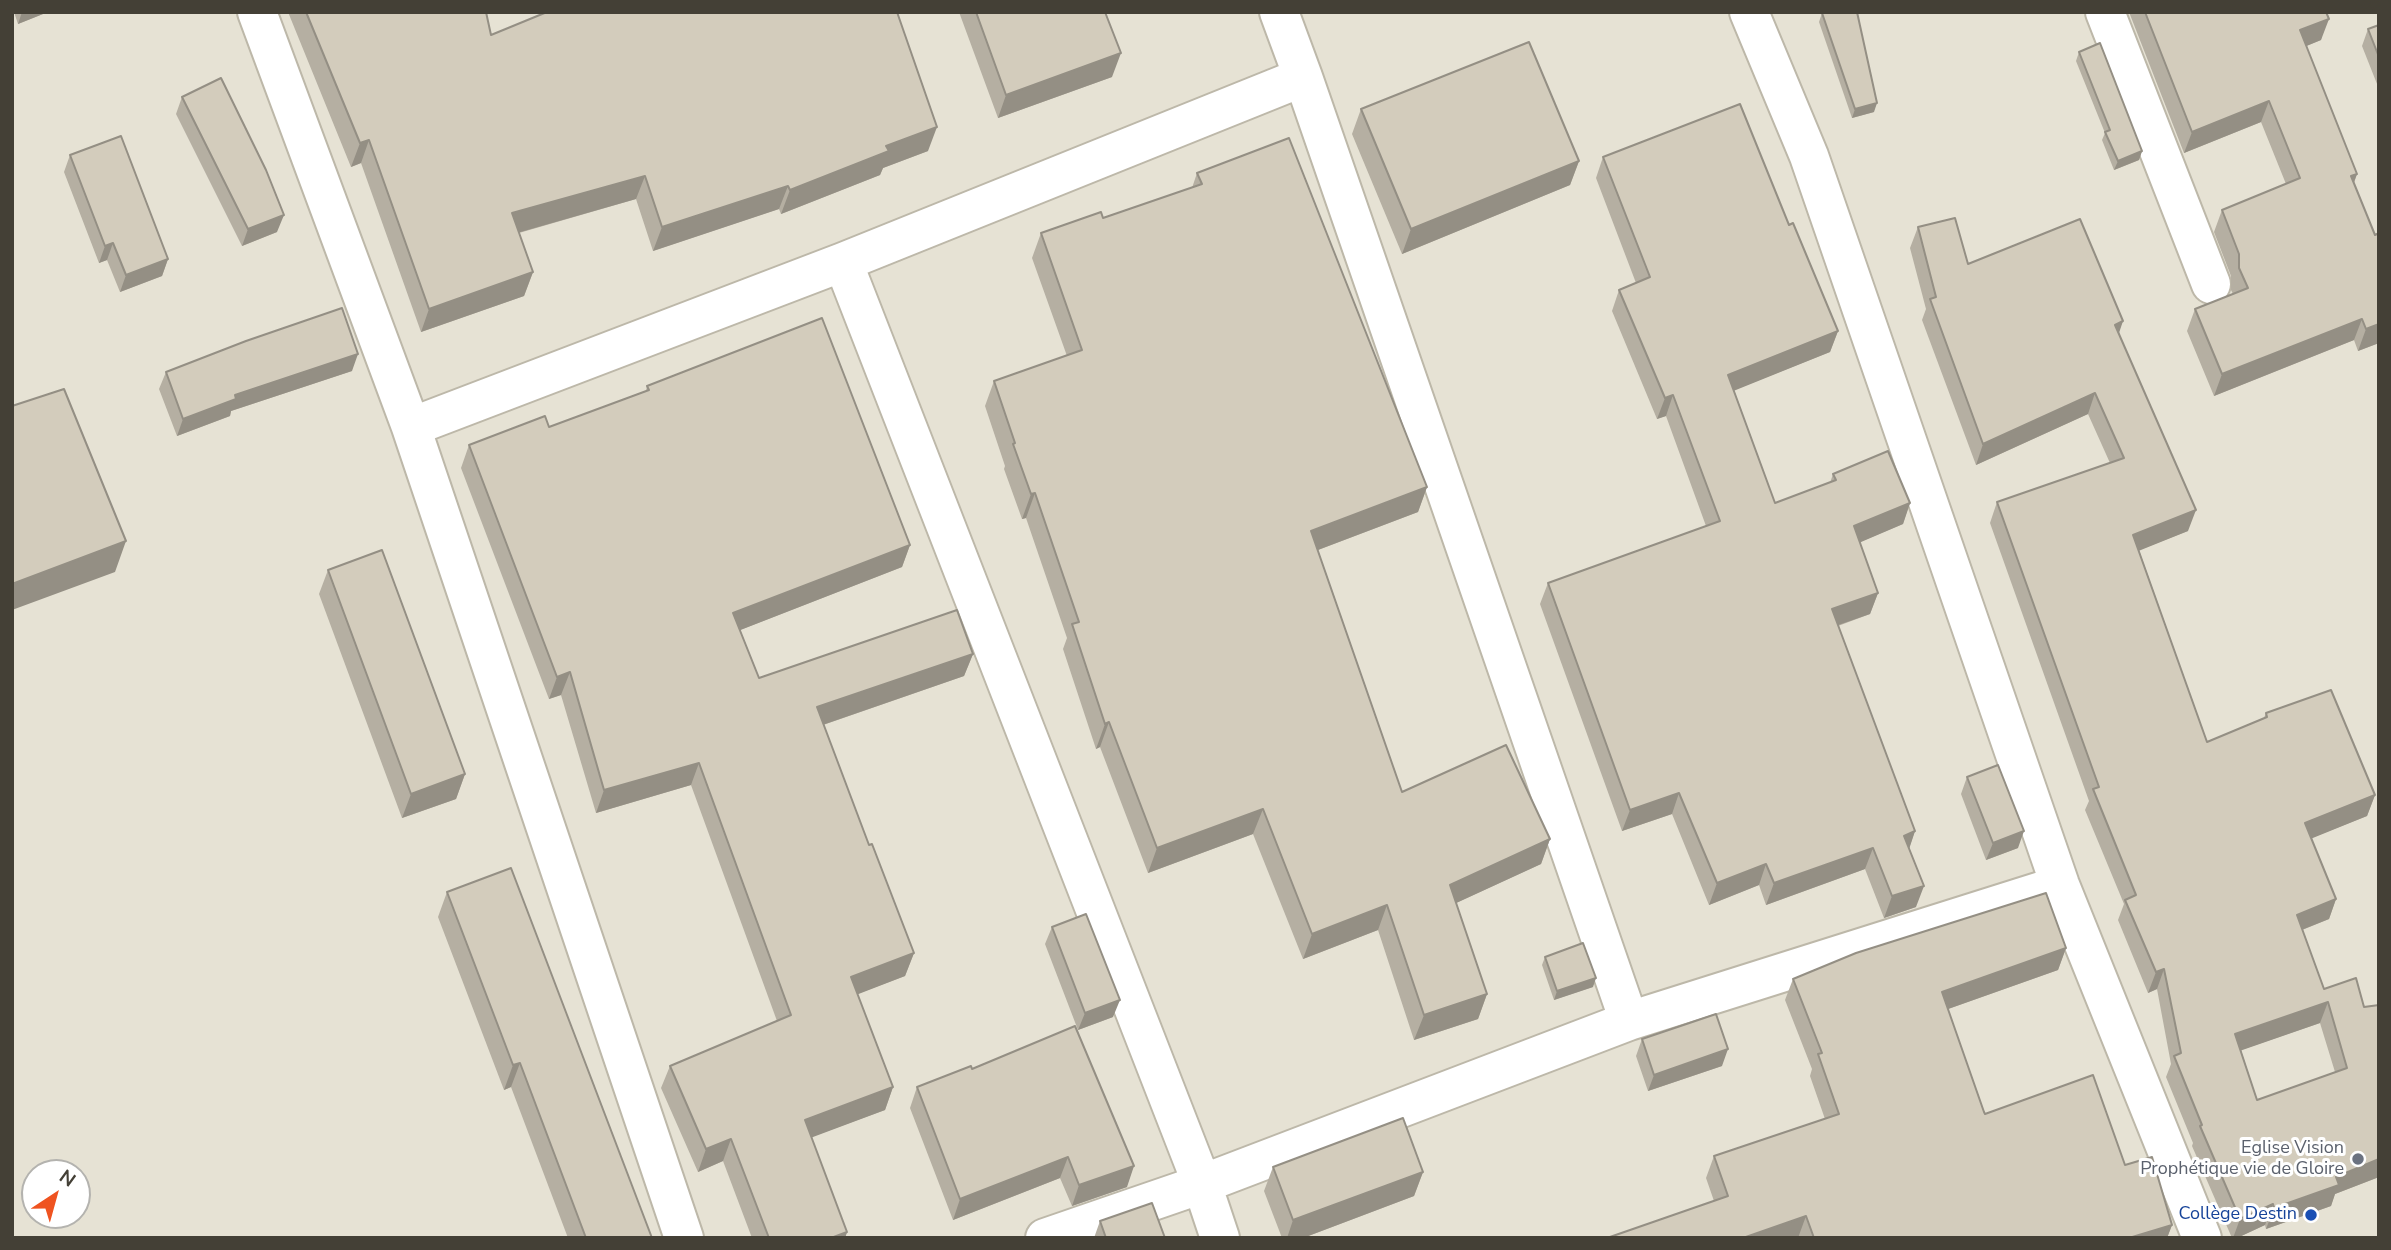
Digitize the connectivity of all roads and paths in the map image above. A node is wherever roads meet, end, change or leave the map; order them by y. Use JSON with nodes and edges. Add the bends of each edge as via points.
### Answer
{"nodes":[{"id":1,"x":257,"y":12,"type":"edge"},
{"id":2,"x":1279,"y":12,"type":"edge"},
{"id":3,"x":1749,"y":12,"type":"edge"},
{"id":4,"x":2105,"y":12,"type":"edge"},
{"id":5,"x":1303,"y":77,"type":"junction"},
{"id":6,"x":843,"y":262,"type":"junction"},
{"id":7,"x":2211,"y":284,"type":"dead end"},
{"id":8,"x":411,"y":427,"type":"junction"},
{"id":9,"x":2060,"y":885,"type":"junction"},
{"id":10,"x":1629,"y":1021,"type":"junction"},
{"id":11,"x":1202,"y":1184,"type":"junction"},
{"id":12,"x":684,"y":1238,"type":"edge"},
{"id":13,"x":1045,"y":1238,"type":"edge"},
{"id":14,"x":1220,"y":1238,"type":"edge"},
{"id":15,"x":2202,"y":1238,"type":"edge"}],
"edges":[{"from":1,"to":8,"type":"street"},
{"from":2,"to":5,"type":"street"},
{"from":3,"to":9,"type":"street","via":[[1809,156]]},
{"from":4,"to":7,"type":"street"},
{"from":5,"to":6,"type":"street"},
{"from":5,"to":10,"type":"street"},
{"from":6,"to":8,"type":"street"},
{"from":6,"to":11,"type":"street"},
{"from":8,"to":12,"type":"street"},
{"from":9,"to":10,"type":"street"},
{"from":9,"to":15,"type":"street"},
{"from":10,"to":11,"type":"street"},
{"from":11,"to":13,"type":"street"},
{"from":11,"to":14,"type":"street"}]}
